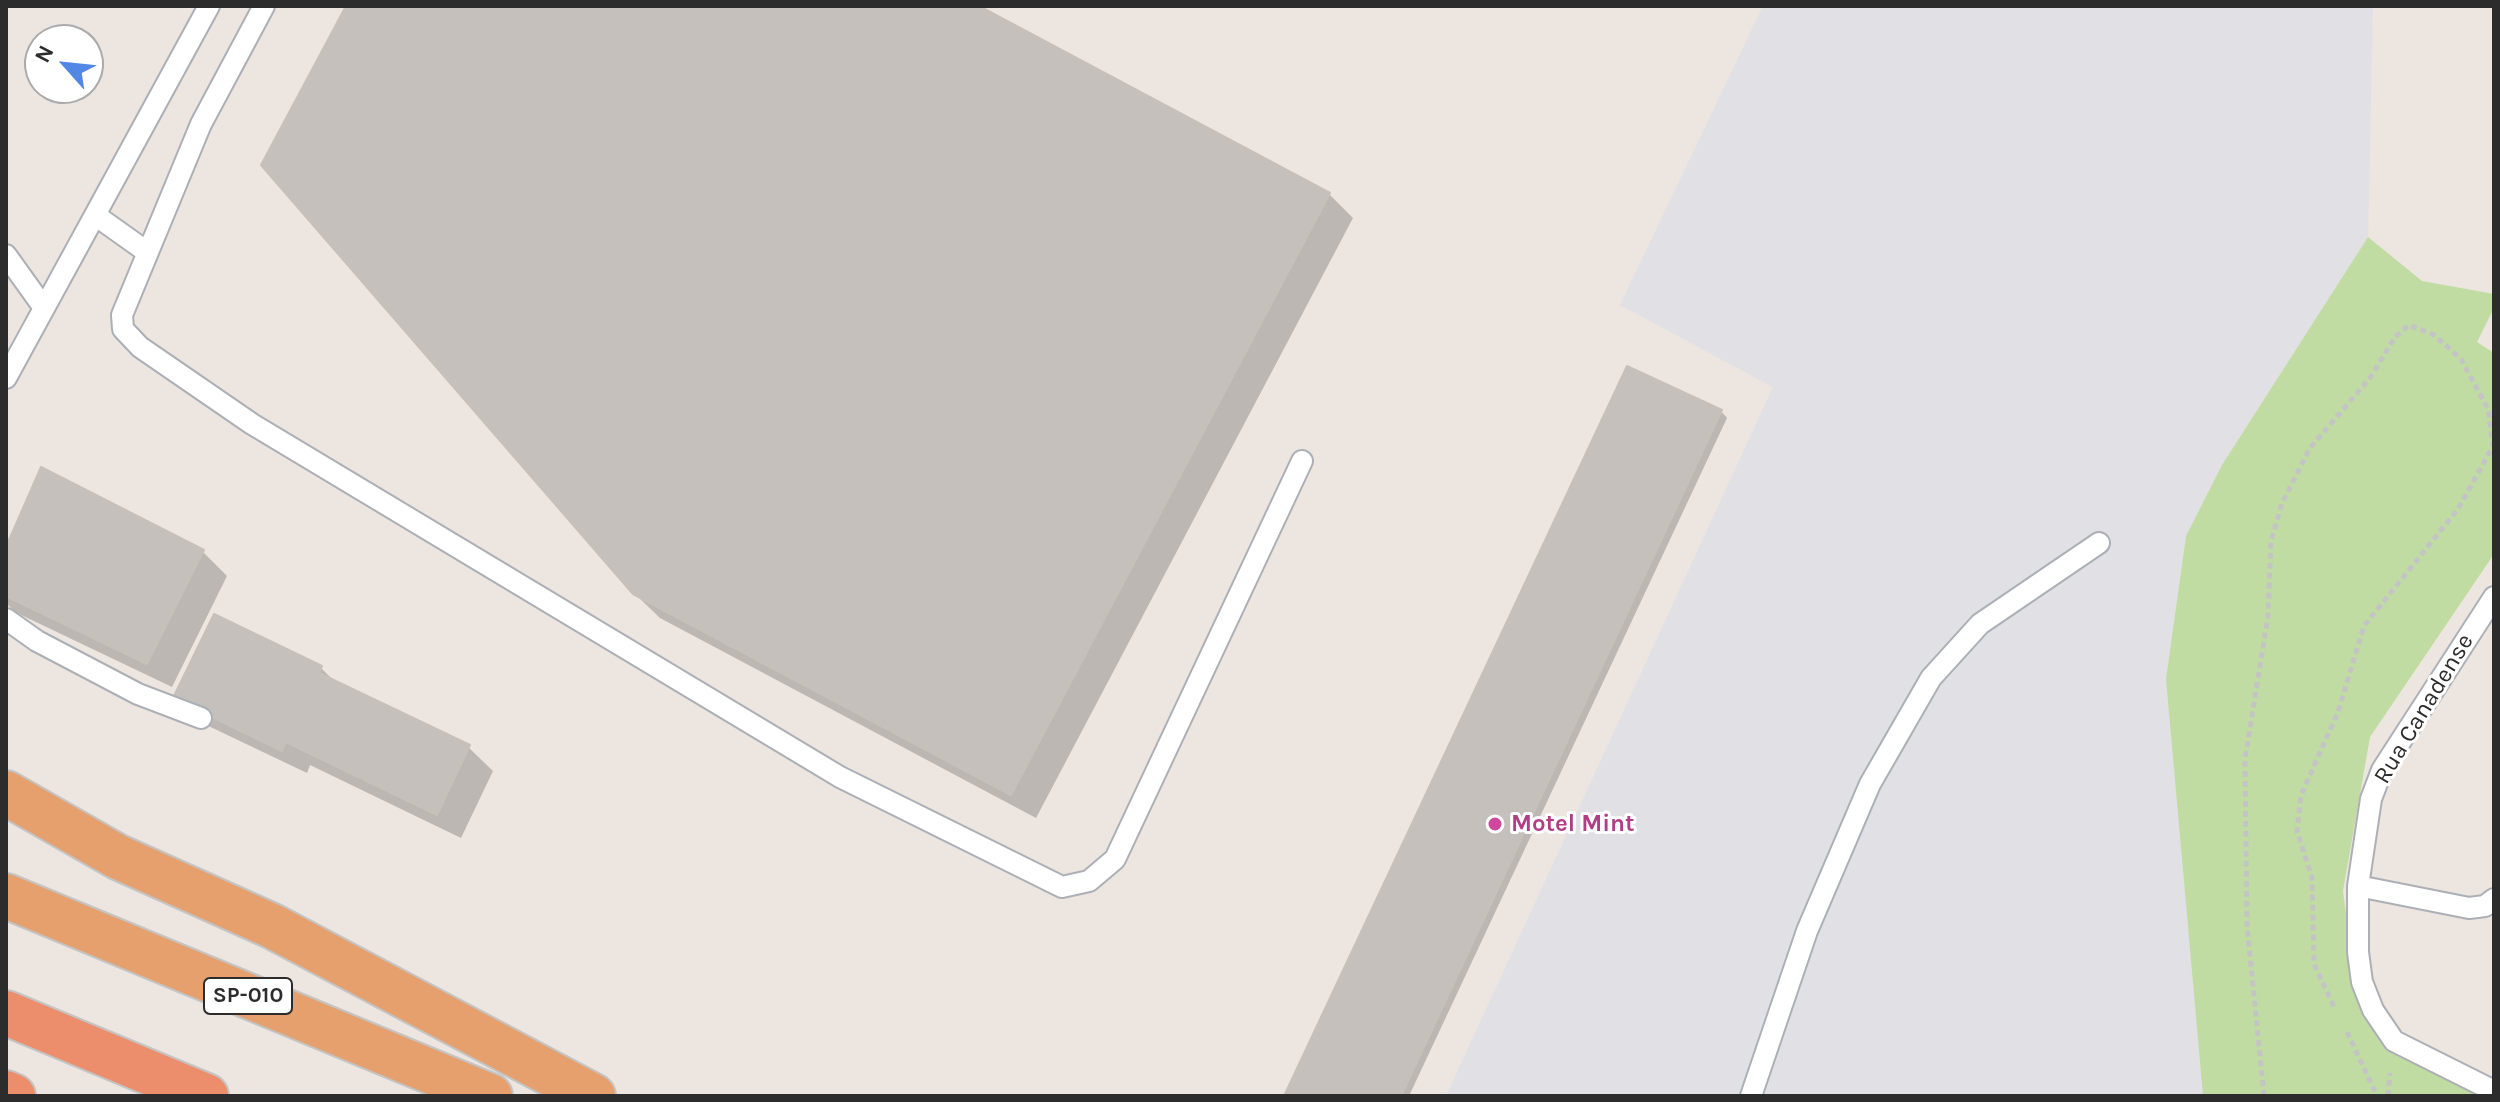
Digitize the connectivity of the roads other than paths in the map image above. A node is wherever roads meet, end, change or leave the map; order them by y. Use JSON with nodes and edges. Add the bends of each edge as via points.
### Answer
{"nodes":[{"id":1,"x":209,"y":6,"type":"edge"},
{"id":2,"x":264,"y":6,"type":"edge"},
{"id":3,"x":95,"y":215,"type":"junction"},
{"id":4,"x":147,"y":252,"type":"junction"},
{"id":5,"x":6,"y":255,"type":"edge"},
{"id":6,"x":44,"y":308,"type":"junction"},
{"id":7,"x":6,"y":378,"type":"edge"},
{"id":8,"x":1302,"y":461,"type":"dead end"},
{"id":9,"x":2099,"y":543,"type":"dead end"},
{"id":10,"x":2494,"y":597,"type":"edge"},
{"id":11,"x":6,"y":619,"type":"edge"},
{"id":12,"x":201,"y":718,"type":"dead end"},
{"id":13,"x":6,"y":793,"type":"edge"},
{"id":14,"x":2358,"y":886,"type":"junction"},
{"id":15,"x":6,"y":896,"type":"edge"},
{"id":16,"x":2494,"y":899,"type":"edge"},
{"id":17,"x":6,"y":1013,"type":"edge"},
{"id":18,"x":2494,"y":1091,"type":"edge"},
{"id":19,"x":6,"y":1093,"type":"edge"},
{"id":20,"x":13,"y":1096,"type":"edge"},
{"id":21,"x":206,"y":1096,"type":"edge"},
{"id":22,"x":490,"y":1096,"type":"edge"},
{"id":23,"x":593,"y":1096,"type":"edge"},
{"id":24,"x":1751,"y":1096,"type":"edge"}],
"edges":[{"from":1,"to":3,"type":"lane"},
{"from":2,"to":4,"type":"lane","via":[[201,124]]},
{"from":3,"to":4,"type":"lane"},
{"from":3,"to":6,"type":"lane"},
{"from":4,"to":8,"type":"lane","via":[[122,315],[123,329],[140,347],[252,424],[840,777],[1062,887],[1089,881],[1115,859]]},
{"from":5,"to":6,"type":"lane"},
{"from":6,"to":7,"type":"lane"},
{"from":9,"to":24,"type":"lane","via":[[1980,624],[1931,678],[1870,784],[1807,931]]},
{"from":10,"to":14,"type":"lane","name":"Rua Canadense","via":[[2382,770],[2371,799]]},
{"from":11,"to":12,"type":"lane","via":[[138,694]]},
{"from":13,"to":23,"type":"highway","via":[[118,857],[272,926]]},
{"from":14,"to":16,"type":"lane","via":[[2469,908]]},
{"from":14,"to":18,"type":"lane","name":"Rua Canadense","via":[[2358,952],[2373,1010],[2394,1041]]},
{"from":15,"to":22,"type":"highway","number":"SP-010"},
{"from":17,"to":21,"type":"highway"},
{"from":19,"to":20,"type":"highway"}]}
